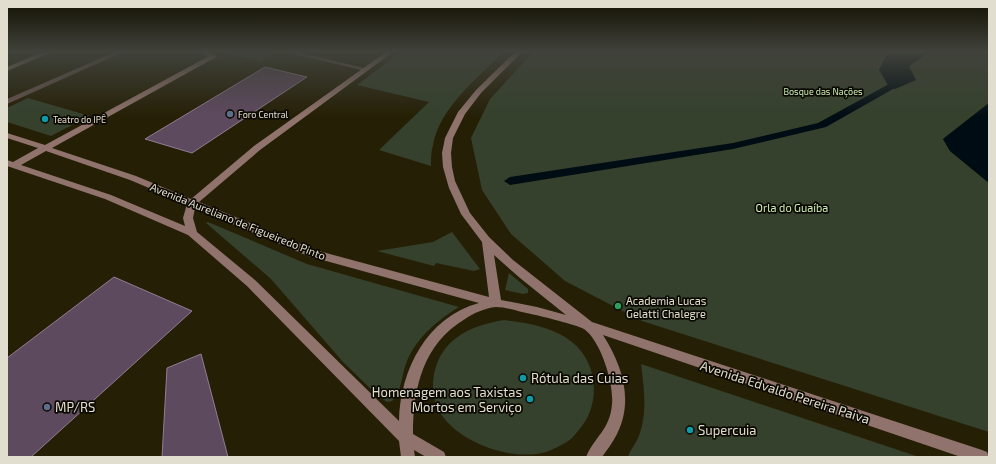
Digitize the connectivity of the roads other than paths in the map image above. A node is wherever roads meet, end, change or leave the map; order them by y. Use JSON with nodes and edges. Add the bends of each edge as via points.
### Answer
{"nodes":[{"id":1,"x":71,"y":74,"type":"edge"},
{"id":2,"x":183,"y":74,"type":"edge"},
{"id":3,"x":360,"y":74,"type":"edge"},
{"id":4,"x":498,"y":74,"type":"edge"},
{"id":5,"x":7,"y":102,"type":"edge"},
{"id":6,"x":7,"y":135,"type":"edge"},
{"id":7,"x":46,"y":148,"type":"junction"},
{"id":8,"x":10,"y":164,"type":"edge"},
{"id":9,"x":192,"y":203,"type":"junction"},
{"id":10,"x":192,"y":233,"type":"junction"},
{"id":11,"x":487,"y":242,"type":"junction"},
{"id":12,"x":496,"y":302,"type":"junction"},
{"id":13,"x":589,"y":326,"type":"junction"},
{"id":14,"x":405,"y":437,"type":"junction"},
{"id":15,"x":408,"y":457,"type":"edge"},
{"id":16,"x":439,"y":457,"type":"edge"},
{"id":17,"x":593,"y":457,"type":"edge"},
{"id":18,"x":982,"y":457,"type":"edge"}],
"edges":[{"from":1,"to":5,"type":"street"},
{"from":2,"to":7,"type":"main road"},
{"from":3,"to":9,"type":"main road","via":[[258,148]]},
{"from":4,"to":11,"type":"main road","name":"Avenida Edvaldo Pereira Paiva","via":[[459,117],[449,139],[447,155],[449,180],[462,208]]},
{"from":6,"to":7,"type":"main road","name":"Avenida Aureliano de Figueiredo Pinto"},
{"from":7,"to":8,"type":"main road"},
{"from":7,"to":9,"type":"main road","name":"Avenida Aureliano de Figueiredo Pinto","via":[[133,178]]},
{"from":8,"to":10,"type":"main road","via":[[108,197]]},
{"from":9,"to":10,"type":"main road","via":[[188,218]]},
{"from":9,"to":12,"type":"main road","name":"Avenida Aureliano de Figueiredo Pinto","via":[[312,253]]},
{"from":10,"to":14,"type":"main road","via":[[251,284]]},
{"from":11,"to":12,"type":"main road","name":"Avenida Edvaldo Pereira Paiva"},
{"from":11,"to":13,"type":"main road","name":"Avenida Edvaldo Pereira Paiva","via":[[509,263]]},
{"from":12,"to":13,"type":"main road","name":"Avenida Aureliano de Figueiredo Pinto"},
{"from":12,"to":14,"type":"main road","via":[[464,314],[447,324],[429,343],[417,363],[411,383]]},
{"from":13,"to":17,"type":"main road","name":"Avenida Edvaldo Pereira Paiva","via":[[609,354],[619,389],[619,409],[612,430]]},
{"from":13,"to":18,"type":"main road","name":"Avenida Edvaldo Pereira Paiva"},
{"from":14,"to":15,"type":"main road"},
{"from":14,"to":16,"type":"main road"}]}
